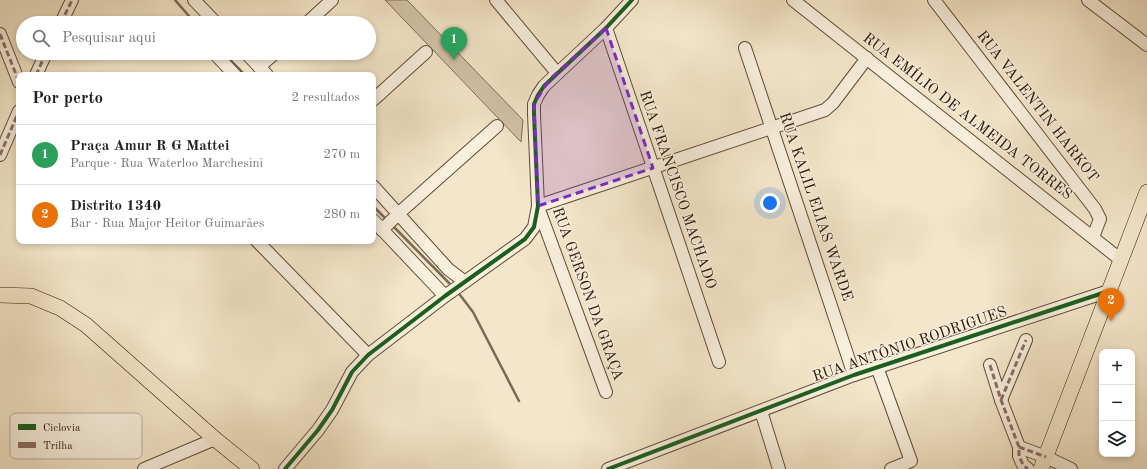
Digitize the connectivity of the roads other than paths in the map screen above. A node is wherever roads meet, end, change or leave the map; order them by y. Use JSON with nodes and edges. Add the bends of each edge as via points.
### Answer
{"nodes":[{"id":1,"x":72,"y":0,"type":"edge"},
{"id":2,"x":194,"y":0,"type":"edge"},
{"id":3,"x":332,"y":0,"type":"edge"},
{"id":4,"x":496,"y":0,"type":"edge"},
{"id":5,"x":632,"y":0,"type":"edge"},
{"id":6,"x":793,"y":0,"type":"edge"},
{"id":7,"x":934,"y":0,"type":"edge"},
{"id":8,"x":1088,"y":0,"type":"edge"},
{"id":9,"x":64,"y":16,"type":"edge"},
{"id":10,"x":209,"y":16,"type":"edge"},
{"id":11,"x":315,"y":16,"type":"edge"},
{"id":12,"x":606,"y":28,"type":"junction"},
{"id":13,"x":0,"y":34,"type":"edge"},
{"id":14,"x":1147,"y":45,"type":"edge"},
{"id":15,"x":745,"y":48,"type":"dead end"},
{"id":16,"x":426,"y":52,"type":"dead end"},
{"id":17,"x":867,"y":58,"type":"junction"},
{"id":18,"x":43,"y":60,"type":"edge"},
{"id":19,"x":221,"y":60,"type":"edge"},
{"id":20,"x":253,"y":60,"type":"edge"},
{"id":21,"x":270,"y":60,"type":"edge"},
{"id":22,"x":263,"y":71,"type":"edge"},
{"id":23,"x":37,"y":72,"type":"edge"},
{"id":24,"x":232,"y":72,"type":"edge"},
{"id":25,"x":557,"y":72,"type":"junction"},
{"id":26,"x":16,"y":74,"type":"edge"},
{"id":27,"x":376,"y":97,"type":"edge"},
{"id":28,"x":16,"y":118,"type":"edge"},
{"id":29,"x":497,"y":126,"type":"dead end"},
{"id":30,"x":772,"y":128,"type":"junction"},
{"id":31,"x":0,"y":155,"type":"edge"},
{"id":32,"x":653,"y":168,"type":"junction"},
{"id":33,"x":376,"y":189,"type":"edge"},
{"id":34,"x":1147,"y":192,"type":"edge"},
{"id":35,"x":538,"y":206,"type":"junction"},
{"id":36,"x":399,"y":213,"type":"junction"},
{"id":37,"x":376,"y":223,"type":"edge"},
{"id":38,"x":382,"y":230,"type":"junction"},
{"id":39,"x":1093,"y":237,"type":"junction"},
{"id":40,"x":260,"y":244,"type":"edge"},
{"id":41,"x":1121,"y":260,"type":"junction"},
{"id":42,"x":465,"y":282,"type":"junction"},
{"id":43,"x":1109,"y":291,"type":"junction"},
{"id":44,"x":0,"y":295,"type":"edge"},
{"id":45,"x":445,"y":296,"type":"junction"},
{"id":46,"x":1026,"y":340,"type":"dead end"},
{"id":47,"x":368,"y":354,"type":"junction"},
{"id":48,"x":719,"y":362,"type":"dead end"},
{"id":49,"x":990,"y":365,"type":"dead end"},
{"id":50,"x":877,"y":367,"type":"junction"},
{"id":51,"x":854,"y":375,"type":"junction"},
{"id":52,"x":606,"y":392,"type":"dead end"},
{"id":53,"x":1001,"y":400,"type":"junction"},
{"id":54,"x":760,"y":411,"type":"junction"},
{"id":55,"x":215,"y":439,"type":"junction"},
{"id":56,"x":1019,"y":447,"type":"junction"},
{"id":57,"x":1044,"y":463,"type":"edge"},
{"id":58,"x":144,"y":469,"type":"edge"},
{"id":59,"x":252,"y":469,"type":"edge"},
{"id":60,"x":286,"y":469,"type":"edge"},
{"id":61,"x":608,"y":469,"type":"edge"},
{"id":62,"x":779,"y":469,"type":"edge"},
{"id":63,"x":891,"y":469,"type":"edge"},
{"id":64,"x":1028,"y":469,"type":"edge"},
{"id":65,"x":1071,"y":469,"type":"edge"}],
"edges":[{"from":1,"to":9,"type":"street"},
{"from":2,"to":10,"type":"street"},
{"from":3,"to":11,"type":"street"},
{"from":4,"to":25,"type":"street"},
{"from":5,"to":12,"type":"street"},
{"from":6,"to":17,"type":"street","name":"RUA EMÍLIO DE ALMEIDA TORRES"},
{"from":7,"to":39,"type":"street","name":"RUA VALENTIN HARKOT","via":[[1095,209],[1100,219]]},
{"from":8,"to":14,"type":"street"},
{"from":12,"to":25,"type":"street"},
{"from":12,"to":32,"type":"street","name":"RUA FRANCISCO MACHADO"},
{"from":13,"to":26,"type":"street"},
{"from":15,"to":30,"type":"street","name":"RUA KALIL ELIAS WARDE"},
{"from":16,"to":27,"type":"street"},
{"from":17,"to":30,"type":"street","via":[[829,107]]},
{"from":17,"to":39,"type":"street","name":"RUA EMÍLIO DE ALMEIDA TORRES"},
{"from":18,"to":23,"type":"street"},
{"from":19,"to":24,"type":"street"},
{"from":20,"to":22,"type":"street"},
{"from":21,"to":22,"type":"street"},
{"from":25,"to":35,"type":"street","via":[[544,86],[534,104]]},
{"from":28,"to":31,"type":"street"},
{"from":29,"to":36,"type":"street"},
{"from":30,"to":32,"type":"street"},
{"from":30,"to":51,"type":"street","name":"RUA KALIL ELIAS WARDE"},
{"from":32,"to":35,"type":"street"},
{"from":32,"to":48,"type":"street","name":"RUA FRANCISCO MACHADO"},
{"from":33,"to":36,"type":"street"},
{"from":34,"to":41,"type":"main road"},
{"from":35,"to":42,"type":"street","via":[[534,227],[525,239]]},
{"from":35,"to":52,"type":"street","name":"RUA GERSON DA GRAÇA"},
{"from":36,"to":38,"type":"street"},
{"from":36,"to":42,"type":"street","via":[[448,269]]},
{"from":37,"to":38,"type":"street"},
{"from":38,"to":45,"type":"street"},
{"from":39,"to":41,"type":"street","name":"RUA EMÍLIO DE ALMEIDA TORRES"},
{"from":40,"to":47,"type":"street"},
{"from":41,"to":43,"type":"main road"},
{"from":42,"to":45,"type":"street"},
{"from":43,"to":50,"type":"street","name":"RUA ANTÔNIO RODRIGUES"},
{"from":43,"to":57,"type":"main road"},
{"from":44,"to":55,"type":"main road","via":[[31,296],[60,308],[86,325]]},
{"from":45,"to":47,"type":"street"},
{"from":46,"to":53,"type":"street"},
{"from":47,"to":60,"type":"street","via":[[352,372],[318,430]]},
{"from":49,"to":53,"type":"street"},
{"from":50,"to":51,"type":"street","name":"RUA ANTÔNIO RODRIGUES"},
{"from":50,"to":63,"type":"street","via":[[911,461]]},
{"from":51,"to":54,"type":"street","name":"RUA ANTÔNIO RODRIGUES"},
{"from":53,"to":56,"type":"street"},
{"from":54,"to":61,"type":"street","name":"RUA ANTÔNIO RODRIGUES"},
{"from":54,"to":62,"type":"street"},
{"from":55,"to":58,"type":"street"},
{"from":55,"to":59,"type":"main road"},
{"from":56,"to":57,"type":"street"},
{"from":56,"to":64,"type":"street","via":[[1019,456]]},
{"from":57,"to":65,"type":"street"}]}
